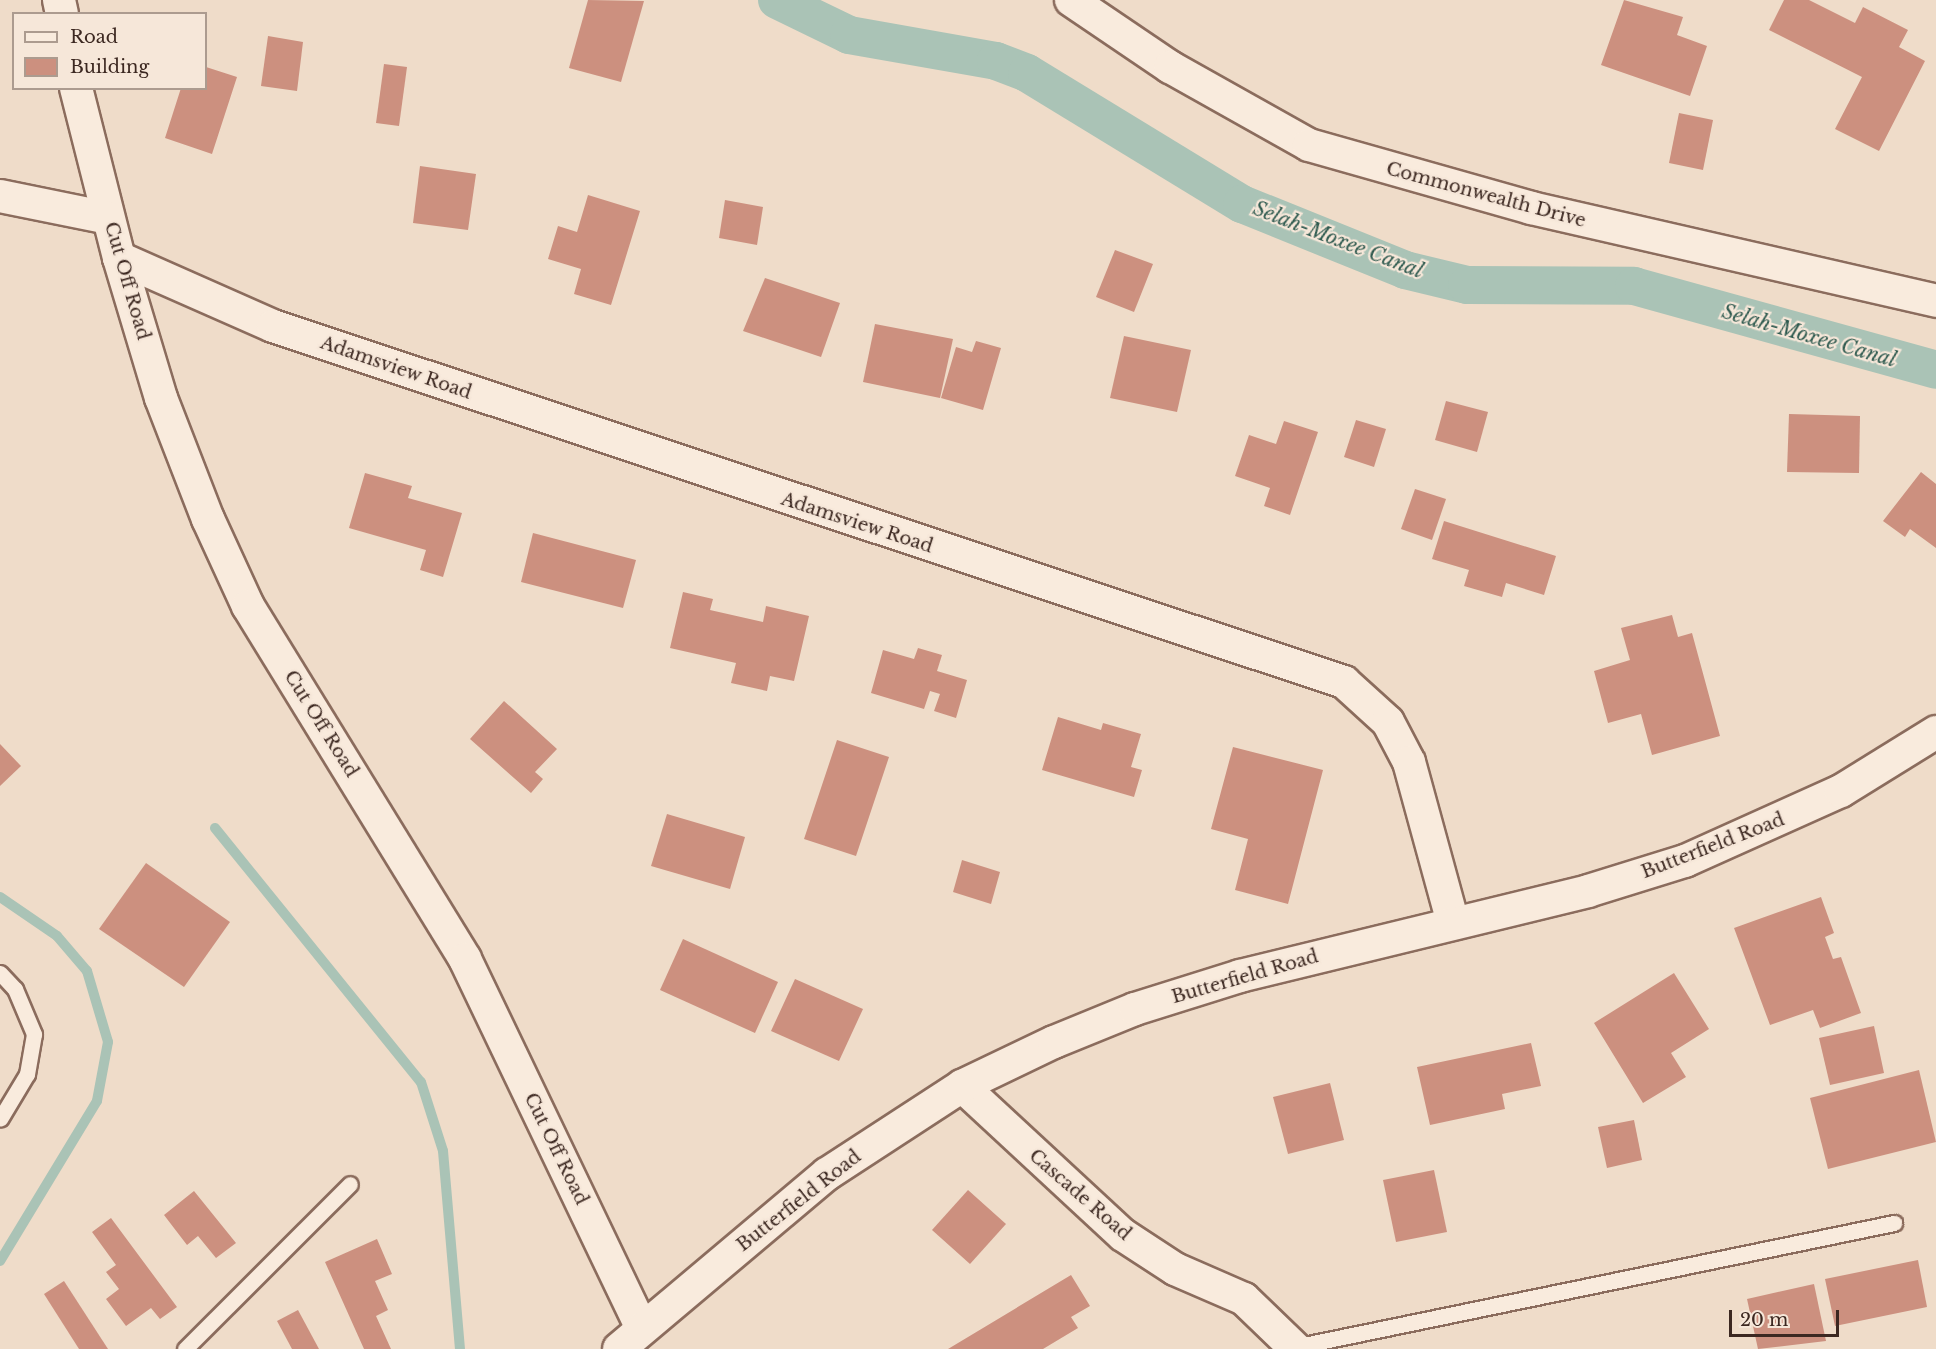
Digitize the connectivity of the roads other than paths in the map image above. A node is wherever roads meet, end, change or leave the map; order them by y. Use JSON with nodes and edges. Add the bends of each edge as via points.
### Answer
{"nodes":[{"id":1,"x":1071,"y":0,"type":"edge"},
{"id":2,"x":76,"y":90,"type":"edge"},
{"id":3,"x":0,"y":196,"type":"edge"},
{"id":4,"x":108,"y":218,"type":"junction"},
{"id":5,"x":118,"y":258,"type":"junction"},
{"id":6,"x":1936,"y":301,"type":"edge"},
{"id":7,"x":1936,"y":732,"type":"edge"},
{"id":8,"x":1453,"y":923,"type":"junction"},
{"id":9,"x":0,"y":973,"type":"edge"},
{"id":10,"x":962,"y":1086,"type":"junction"},
{"id":11,"x":0,"y":1119,"type":"edge"},
{"id":12,"x":350,"y":1184,"type":"dead end"},
{"id":13,"x":1894,"y":1223,"type":"dead end"},
{"id":14,"x":642,"y":1328,"type":"junction"},
{"id":15,"x":1295,"y":1348,"type":"edge"},
{"id":16,"x":184,"y":1349,"type":"edge"},
{"id":17,"x":619,"y":1349,"type":"edge"}],
"edges":[{"from":1,"to":6,"type":"street","name":"Commonwealth Drive","via":[[1170,67],[1309,145],[1531,208]]},
{"from":2,"to":4,"type":"street","name":"Cut Off Road"},
{"from":3,"to":4,"type":"street"},
{"from":4,"to":5,"type":"street","name":"Cut Off Road"},
{"from":5,"to":8,"type":"street","name":"Adamsview Road","via":[[273,326],[1344,682],[1388,722],[1409,762]]},
{"from":5,"to":14,"type":"street","name":"Cut Off Road","via":[[161,398],[248,606],[465,958]]},
{"from":7,"to":8,"type":"street","name":"Butterfield Road","via":[[1841,791],[1684,861],[1588,891]]},
{"from":8,"to":10,"type":"street","name":"Butterfield Road","via":[[1135,1009]]},
{"from":9,"to":11,"type":"lane","via":[[15,989],[34,1034],[27,1074]]},
{"from":10,"to":14,"type":"street","name":"Butterfield Road","via":[[827,1174]]},
{"from":10,"to":15,"type":"street","name":"Cascade Road","via":[[1123,1235],[1175,1269],[1244,1299]]},
{"from":12,"to":16,"type":"lane"},
{"from":13,"to":15,"type":"lane"},
{"from":14,"to":17,"type":"street","name":"Butterfield Road"}]}
